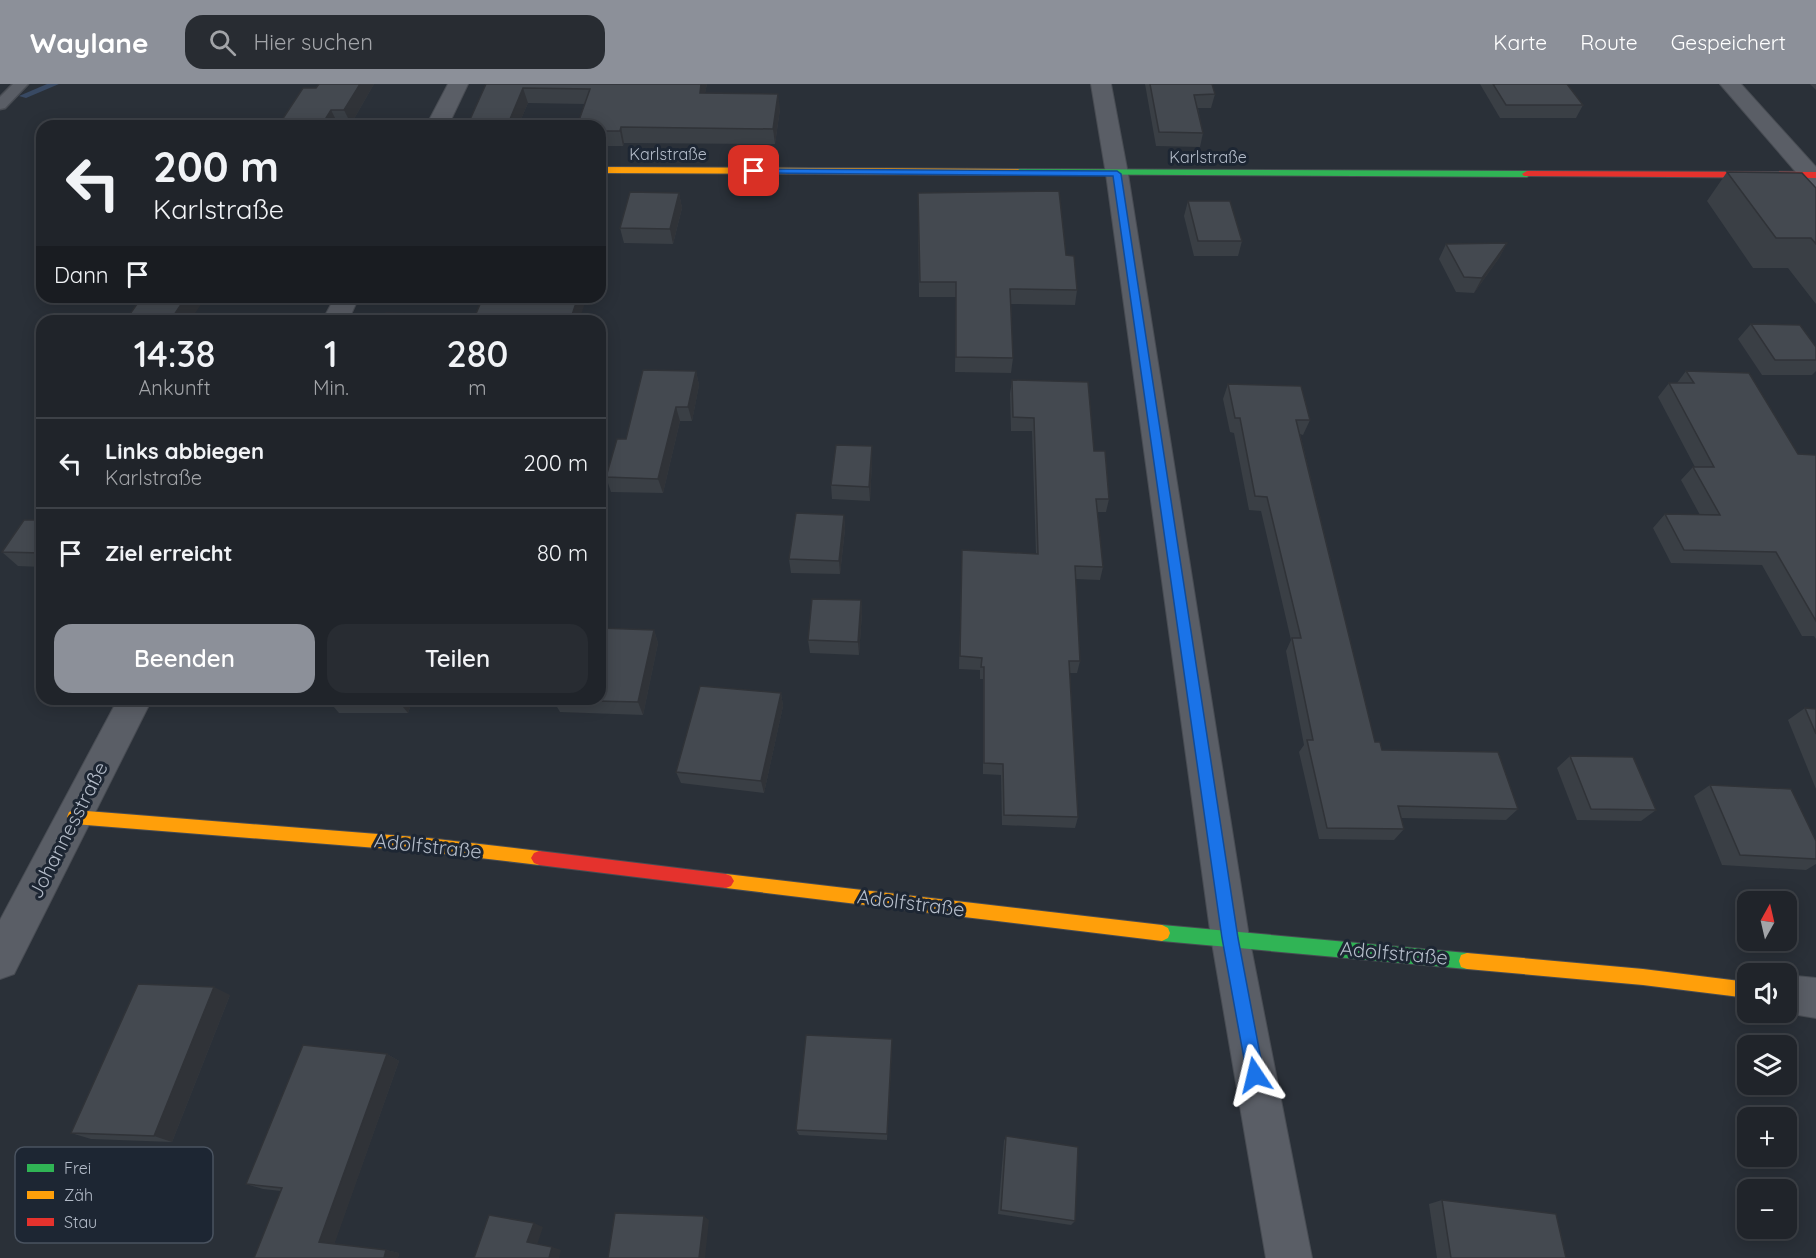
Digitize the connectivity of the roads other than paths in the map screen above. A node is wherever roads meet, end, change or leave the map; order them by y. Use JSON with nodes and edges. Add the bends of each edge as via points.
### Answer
{"nodes":[{"id":1,"x":20,"y":84,"type":"edge"},
{"id":2,"x":458,"y":84,"type":"edge"},
{"id":3,"x":1101,"y":84,"type":"edge"},
{"id":4,"x":1730,"y":84,"type":"edge"},
{"id":5,"x":0,"y":91,"type":"edge"},
{"id":6,"x":0,"y":105,"type":"edge"},
{"id":7,"x":440,"y":120,"type":"edge"},
{"id":8,"x":606,"y":170,"type":"edge"},
{"id":9,"x":1117,"y":174,"type":"junction"},
{"id":10,"x":1814,"y":177,"type":"edge"},
{"id":11,"x":132,"y":705,"type":"edge"},
{"id":12,"x":75,"y":817,"type":"junction"},
{"id":13,"x":1230,"y":938,"type":"junction"},
{"id":14,"x":0,"y":960,"type":"edge"},
{"id":15,"x":1737,"y":989,"type":"edge"},
{"id":16,"x":1797,"y":995,"type":"edge"},
{"id":17,"x":1816,"y":998,"type":"edge"},
{"id":18,"x":1289,"y":1258,"type":"edge"}],
"edges":[{"from":1,"to":5,"type":"lane"},
{"from":1,"to":6,"type":"lane"},
{"from":2,"to":7,"type":"street"},
{"from":3,"to":9,"type":"street"},
{"from":4,"to":10,"type":"street"},
{"from":8,"to":9,"type":"street","name":"Karlstraße"},
{"from":9,"to":10,"type":"street","name":"Karlstraße"},
{"from":9,"to":13,"type":"street"},
{"from":11,"to":12,"type":"street","name":"Johannesstraße"},
{"from":12,"to":13,"type":"street","name":"Adolfstraße","via":[[428,845],[1138,931]]},
{"from":12,"to":14,"type":"street","name":"Johannesstraße"},
{"from":13,"to":15,"type":"street","name":"Adolfstraße"},
{"from":13,"to":18,"type":"street"},
{"from":16,"to":17,"type":"street"}]}
